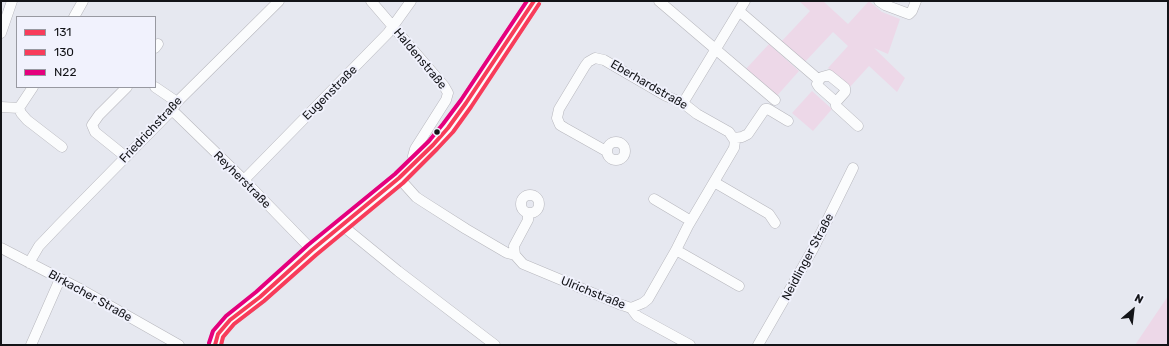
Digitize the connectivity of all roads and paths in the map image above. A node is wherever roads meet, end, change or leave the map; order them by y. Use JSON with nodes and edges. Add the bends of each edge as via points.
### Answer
{"nodes":[{"id":1,"x":12,"y":1,"type":"edge"},
{"id":2,"x":83,"y":1,"type":"edge"},
{"id":3,"x":279,"y":1,"type":"edge"},
{"id":4,"x":371,"y":1,"type":"edge"},
{"id":5,"x":412,"y":1,"type":"edge"},
{"id":6,"x":534,"y":1,"type":"edge"},
{"id":7,"x":659,"y":1,"type":"edge"},
{"id":8,"x":745,"y":1,"type":"edge"},
{"id":9,"x":879,"y":1,"type":"edge"},
{"id":10,"x":916,"y":1,"type":"edge"},
{"id":11,"x":738,"y":11,"type":"junction"},
{"id":12,"x":75,"y":16,"type":"edge"},
{"id":13,"x":393,"y":27,"type":"junction"},
{"id":14,"x":1,"y":34,"type":"edge"},
{"id":15,"x":716,"y":49,"type":"junction"},
{"id":16,"x":819,"y":80,"type":"junction"},
{"id":17,"x":32,"y":88,"type":"edge"},
{"id":18,"x":126,"y":88,"type":"edge"},
{"id":19,"x":156,"y":88,"type":"edge"},
{"id":20,"x":775,"y":100,"type":"dead end"},
{"id":21,"x":836,"y":102,"type":"junction"},
{"id":22,"x":683,"y":103,"type":"junction"},
{"id":23,"x":174,"y":106,"type":"junction"},
{"id":24,"x":1,"y":107,"type":"edge"},
{"id":25,"x":19,"y":108,"type":"junction"},
{"id":26,"x":788,"y":121,"type":"dead end"},
{"id":27,"x":858,"y":126,"type":"dead end"},
{"id":28,"x":734,"y":138,"type":"junction"},
{"id":29,"x":62,"y":147,"type":"dead end"},
{"id":30,"x":606,"y":151,"type":"dead end"},
{"id":31,"x":126,"y":157,"type":"junction"},
{"id":32,"x":415,"y":162,"type":"junction"},
{"id":33,"x":853,"y":168,"type":"dead end"},
{"id":34,"x":399,"y":178,"type":"junction"},
{"id":35,"x":244,"y":180,"type":"junction"},
{"id":36,"x":714,"y":182,"type":"junction"},
{"id":37,"x":654,"y":199,"type":"dead end"},
{"id":38,"x":528,"y":213,"type":"dead end"},
{"id":39,"x":691,"y":221,"type":"junction"},
{"id":40,"x":775,"y":222,"type":"dead end"},
{"id":41,"x":344,"y":224,"type":"junction"},
{"id":42,"x":1,"y":248,"type":"edge"},
{"id":43,"x":312,"y":250,"type":"junction"},
{"id":44,"x":676,"y":250,"type":"junction"},
{"id":45,"x":515,"y":256,"type":"junction"},
{"id":46,"x":29,"y":263,"type":"junction"},
{"id":47,"x":60,"y":279,"type":"junction"},
{"id":48,"x":739,"y":286,"type":"dead end"},
{"id":49,"x":631,"y":308,"type":"junction"},
{"id":50,"x":31,"y":345,"type":"edge"},
{"id":51,"x":179,"y":345,"type":"edge"},
{"id":52,"x":215,"y":345,"type":"edge"},
{"id":53,"x":495,"y":345,"type":"edge"},
{"id":54,"x":690,"y":345,"type":"edge"},
{"id":55,"x":758,"y":345,"type":"edge"}],
"edges":[{"from":1,"to":14,"type":"street"},
{"from":2,"to":12,"type":"street"},
{"from":3,"to":23,"type":"street","name":"Friedrichstraße"},
{"from":4,"to":13,"type":"street","name":"Haldenstraße"},
{"from":5,"to":13,"type":"street","name":"Eugenstraße"},
{"from":6,"to":32,"type":"main road","via":[[466,103],[444,132]]},
{"from":7,"to":15,"type":"street"},
{"from":8,"to":11,"type":"street"},
{"from":9,"to":10,"type":"street","via":[[909,14]]},
{"from":11,"to":15,"type":"street"},
{"from":11,"to":16,"type":"street"},
{"from":13,"to":32,"type":"street","name":"Haldenstraße","via":[[448,93],[414,149]]},
{"from":13,"to":35,"type":"street","name":"Eugenstraße"},
{"from":15,"to":20,"type":"street"},
{"from":15,"to":22,"type":"street"},
{"from":16,"to":21,"type":"street","via":[[819,87]]},
{"from":16,"to":21,"type":"street","via":[[829,75],[845,88],[845,92]]},
{"from":17,"to":25,"type":"street"},
{"from":18,"to":31,"type":"street","via":[[92,125],[94,132]]},
{"from":19,"to":23,"type":"street","name":"Reyherstraße"},
{"from":21,"to":27,"type":"street","via":[[836,106]]},
{"from":22,"to":28,"type":"street","name":"Eberhardstraße","via":[[729,132]]},
{"from":22,"to":30,"type":"street","name":"Eberhardstraße","via":[[602,59],[595,58],[588,62],[562,103],[557,118],[560,125]]},
{"from":23,"to":31,"type":"street","name":"Friedrichstraße"},
{"from":23,"to":35,"type":"street","name":"Reyherstraße"},
{"from":24,"to":25,"type":"street"},
{"from":25,"to":29,"type":"street","via":[[27,120]]},
{"from":26,"to":28,"type":"street","via":[[765,109],[748,134]]},
{"from":28,"to":36,"type":"street","via":[[734,148]]},
{"from":31,"to":46,"type":"street","name":"Friedrichstraße","via":[[36,250]]},
{"from":32,"to":34,"type":"main road"},
{"from":33,"to":55,"type":"street","name":"Neidlinger Straße","via":[[813,250]]},
{"from":34,"to":41,"type":"main road"},
{"from":34,"to":45,"type":"street","name":"Ulrichstraße","via":[[419,199]]},
{"from":35,"to":43,"type":"street","name":"Reyherstraße"},
{"from":36,"to":39,"type":"street"},
{"from":36,"to":40,"type":"street","via":[[769,214]]},
{"from":37,"to":39,"type":"street"},
{"from":38,"to":45,"type":"street","via":[[528,220],[515,244]]},
{"from":39,"to":44,"type":"street"},
{"from":41,"to":43,"type":"main road"},
{"from":41,"to":53,"type":"street","via":[[398,271]]},
{"from":42,"to":46,"type":"street","name":"Birkacher Straße"},
{"from":43,"to":52,"type":"main road","via":[[230,320],[218,334]]},
{"from":44,"to":48,"type":"street"},
{"from":44,"to":49,"type":"street","via":[[648,299]]},
{"from":45,"to":49,"type":"street","name":"Ulrichstraße","via":[[527,266]]},
{"from":46,"to":47,"type":"street","name":"Birkacher Straße"},
{"from":47,"to":50,"type":"street"},
{"from":47,"to":51,"type":"street","name":"Birkacher Straße"},
{"from":49,"to":54,"type":"street","name":"Ulrichstraße","via":[[637,316]]}]}
